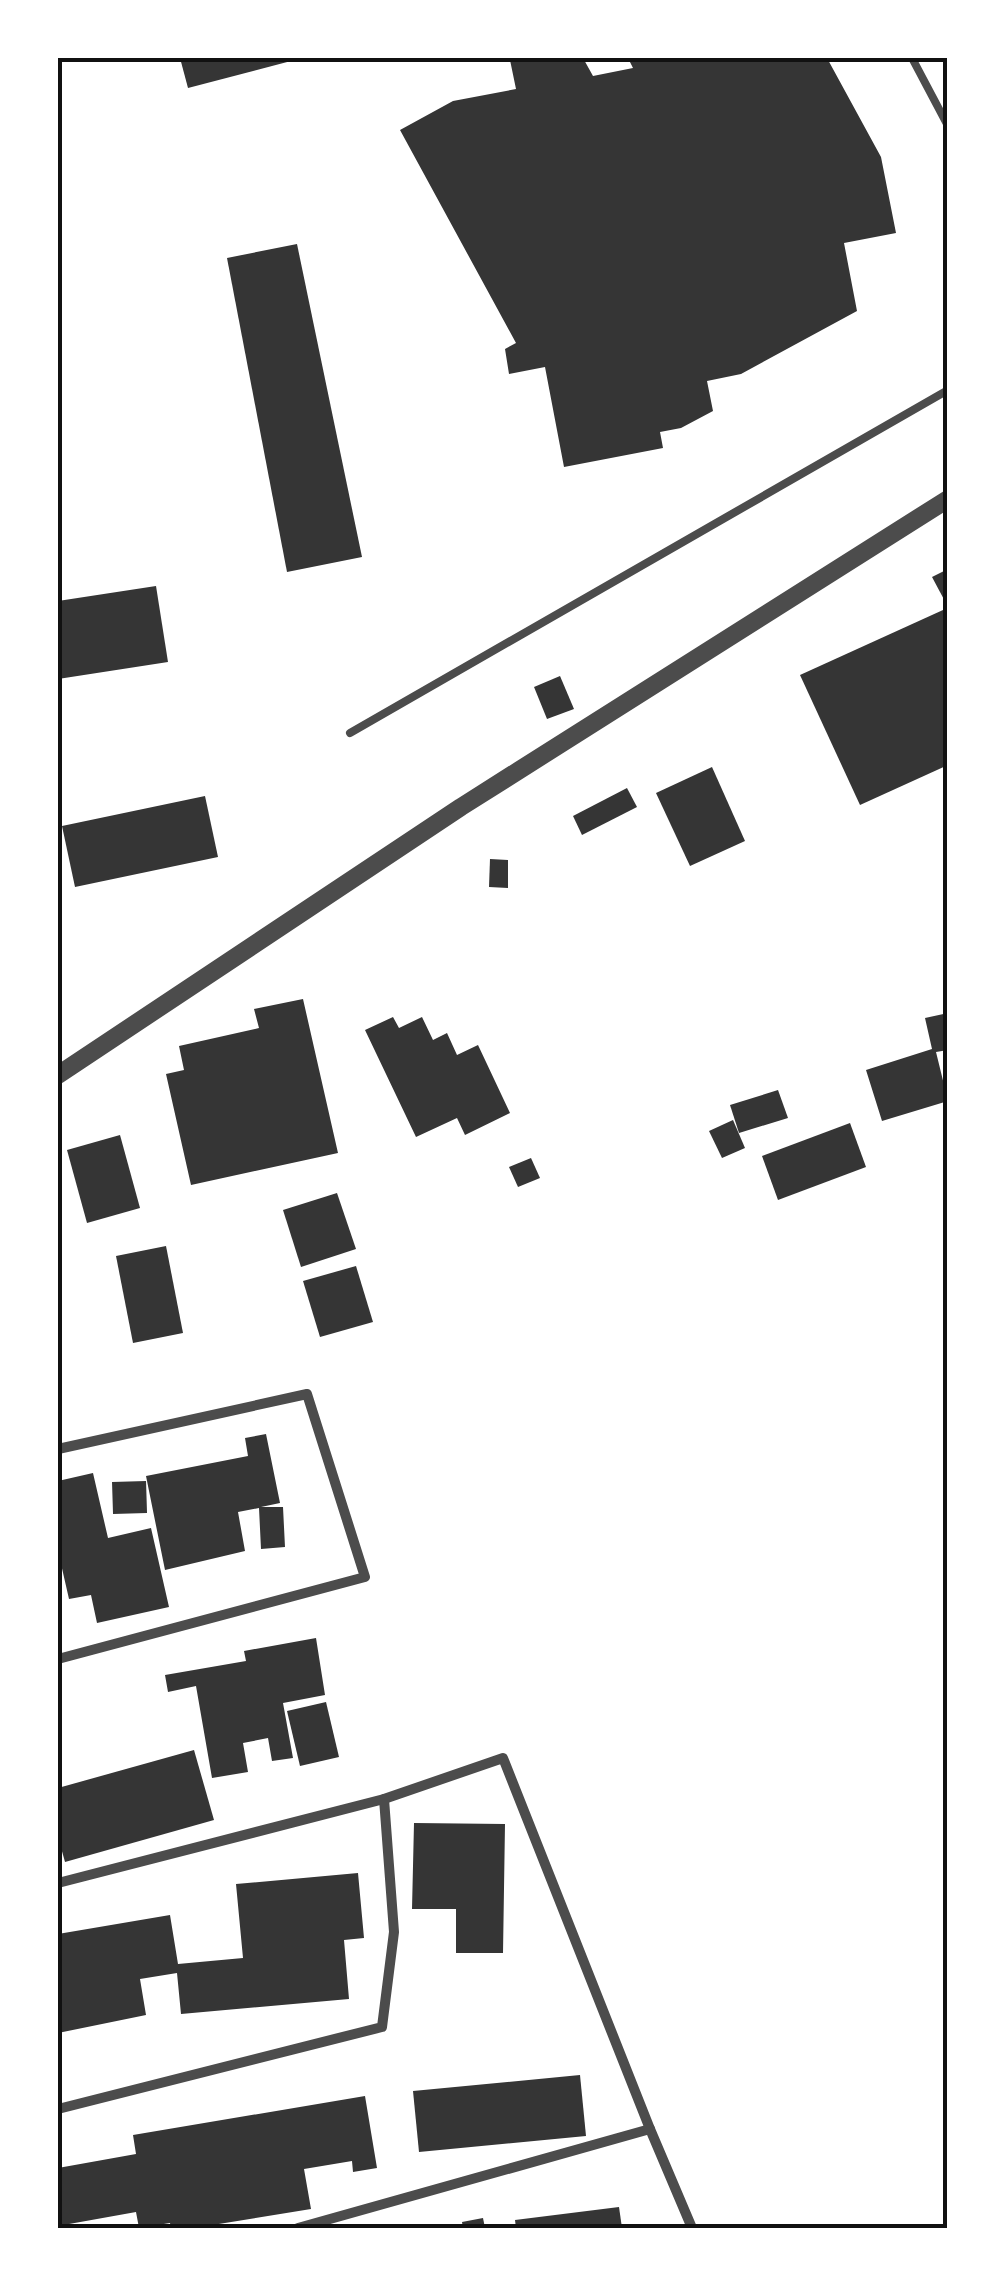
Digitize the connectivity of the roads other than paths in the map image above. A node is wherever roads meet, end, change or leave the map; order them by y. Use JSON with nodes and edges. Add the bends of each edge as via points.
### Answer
{"nodes":[{"id":1,"x":912,"y":58,"type":"edge"},
{"id":2,"x":948,"y":126,"type":"edge"},
{"id":3,"x":948,"y":390,"type":"edge"},
{"id":4,"x":948,"y":500,"type":"edge"},
{"id":5,"x":350,"y":732,"type":"dead end"},
{"id":6,"x":58,"y":1075,"type":"edge"},
{"id":7,"x":58,"y":1449,"type":"edge"},
{"id":8,"x":58,"y":1659,"type":"edge"},
{"id":9,"x":384,"y":1799,"type":"junction"},
{"id":10,"x":58,"y":1883,"type":"edge"},
{"id":11,"x":58,"y":2110,"type":"edge"},
{"id":12,"x":650,"y":2129,"type":"junction"},
{"id":13,"x":298,"y":2228,"type":"edge"},
{"id":14,"x":692,"y":2228,"type":"edge"}],
"edges":[{"from":1,"to":2,"type":"lane"},
{"from":3,"to":5,"type":"lane"},
{"from":4,"to":6,"type":"street","via":[[462,807]]},
{"from":7,"to":8,"type":"street","via":[[306,1394],[364,1577]]},
{"from":9,"to":10,"type":"street"},
{"from":9,"to":11,"type":"street","via":[[394,1932],[382,2028]]},
{"from":9,"to":12,"type":"street","via":[[504,1758]]},
{"from":12,"to":13,"type":"street"},
{"from":12,"to":14,"type":"street"}]}
